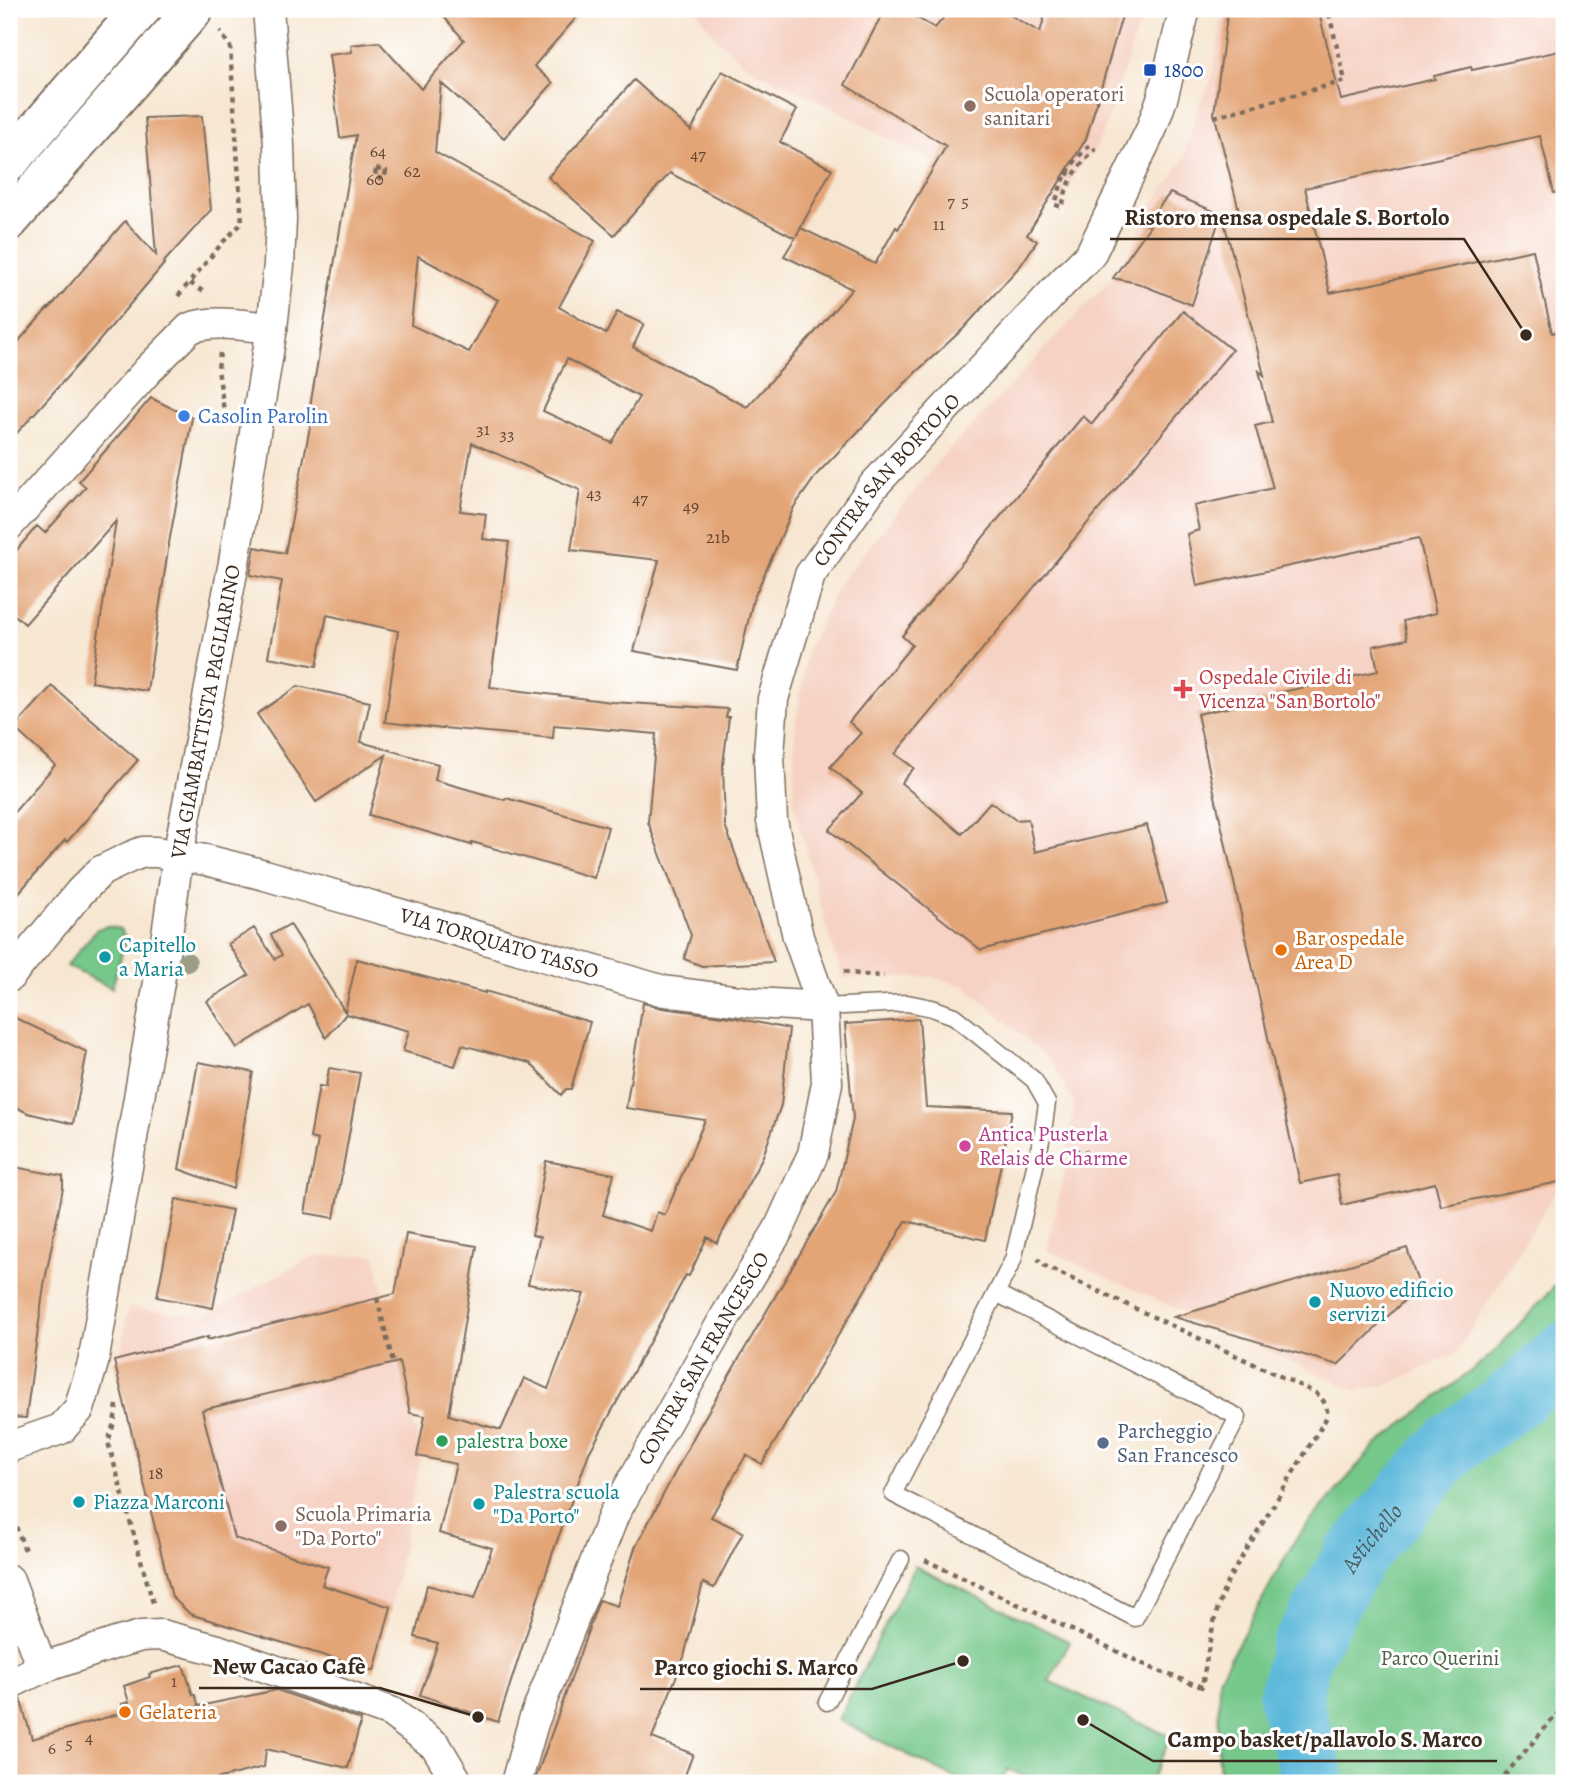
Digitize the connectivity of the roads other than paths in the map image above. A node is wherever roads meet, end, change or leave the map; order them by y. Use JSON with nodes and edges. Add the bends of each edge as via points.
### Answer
{"nodes":[{"id":1,"x":141,"y":9,"type":"edge"},
{"id":2,"x":268,"y":9,"type":"edge"},
{"id":3,"x":1185,"y":9,"type":"edge"},
{"id":4,"x":206,"y":18,"type":"edge"},
{"id":5,"x":10,"y":157,"type":"edge"},
{"id":6,"x":9,"y":221,"type":"edge"},
{"id":7,"x":272,"y":328,"type":"junction"},
{"id":8,"x":9,"y":525,"type":"edge"},
{"id":9,"x":178,"y":856,"type":"junction"},
{"id":10,"x":9,"y":977,"type":"edge"},
{"id":11,"x":823,"y":1007,"type":"junction"},
{"id":12,"x":996,"y":1293,"type":"junction"},
{"id":13,"x":9,"y":1447,"type":"edge"},
{"id":14,"x":901,"y":1559,"type":"road end"},
{"id":15,"x":9,"y":1580,"type":"edge"},
{"id":16,"x":42,"y":1668,"type":"junction"},
{"id":17,"x":9,"y":1684,"type":"edge"},
{"id":18,"x":827,"y":1702,"type":"dead end"},
{"id":19,"x":458,"y":1783,"type":"edge"},
{"id":20,"x":516,"y":1783,"type":"edge"}],
"edges":[{"from":1,"to":5,"type":"main road"},
{"from":2,"to":7,"type":"street","name":"VIA GIAMBATTISTA PAGLIARINO","via":[[281,219]]},
{"from":3,"to":11,"type":"street","name":"CONTRA' SAN BORTOLO","via":[[1151,130],[1090,255],[874,485],[810,575],[773,699],[769,755],[772,821],[798,937]]},
{"from":4,"to":6,"type":"main road"},
{"from":7,"to":8,"type":"street","via":[[190,328]]},
{"from":7,"to":9,"type":"street","name":"VIA GIAMBATTISTA PAGLIARINO","via":[[234,562]]},
{"from":9,"to":10,"type":"street","name":"VIA TORQUATO TASSO","via":[[143,852],[101,871]]},
{"from":9,"to":11,"type":"street","name":"VIA TORQUATO TASSO","via":[[265,875],[664,991]]},
{"from":9,"to":13,"type":"street","name":"VIA GIAMBATTISTA PAGLIARINO","via":[[93,1363],[79,1409],[61,1429]]},
{"from":11,"to":12,"type":"lane","via":[[907,1003],[932,1007],[954,1016],[1034,1080],[1047,1102],[1043,1132],[1013,1260]]},
{"from":11,"to":20,"type":"street","name":"CONTRA' SAN FRANCESCO","via":[[827,1083],[813,1154],[779,1229],[614,1514],[533,1723]]},
{"from":12,"to":12,"type":"lane","via":[[893,1494],[1135,1618],[1238,1417]]},
{"from":14,"to":18,"type":"lane"},
{"from":15,"to":16,"type":"street"},
{"from":16,"to":17,"type":"street"},
{"from":16,"to":19,"type":"street","via":[[141,1636],[187,1641],[391,1712],[436,1746]]}]}
